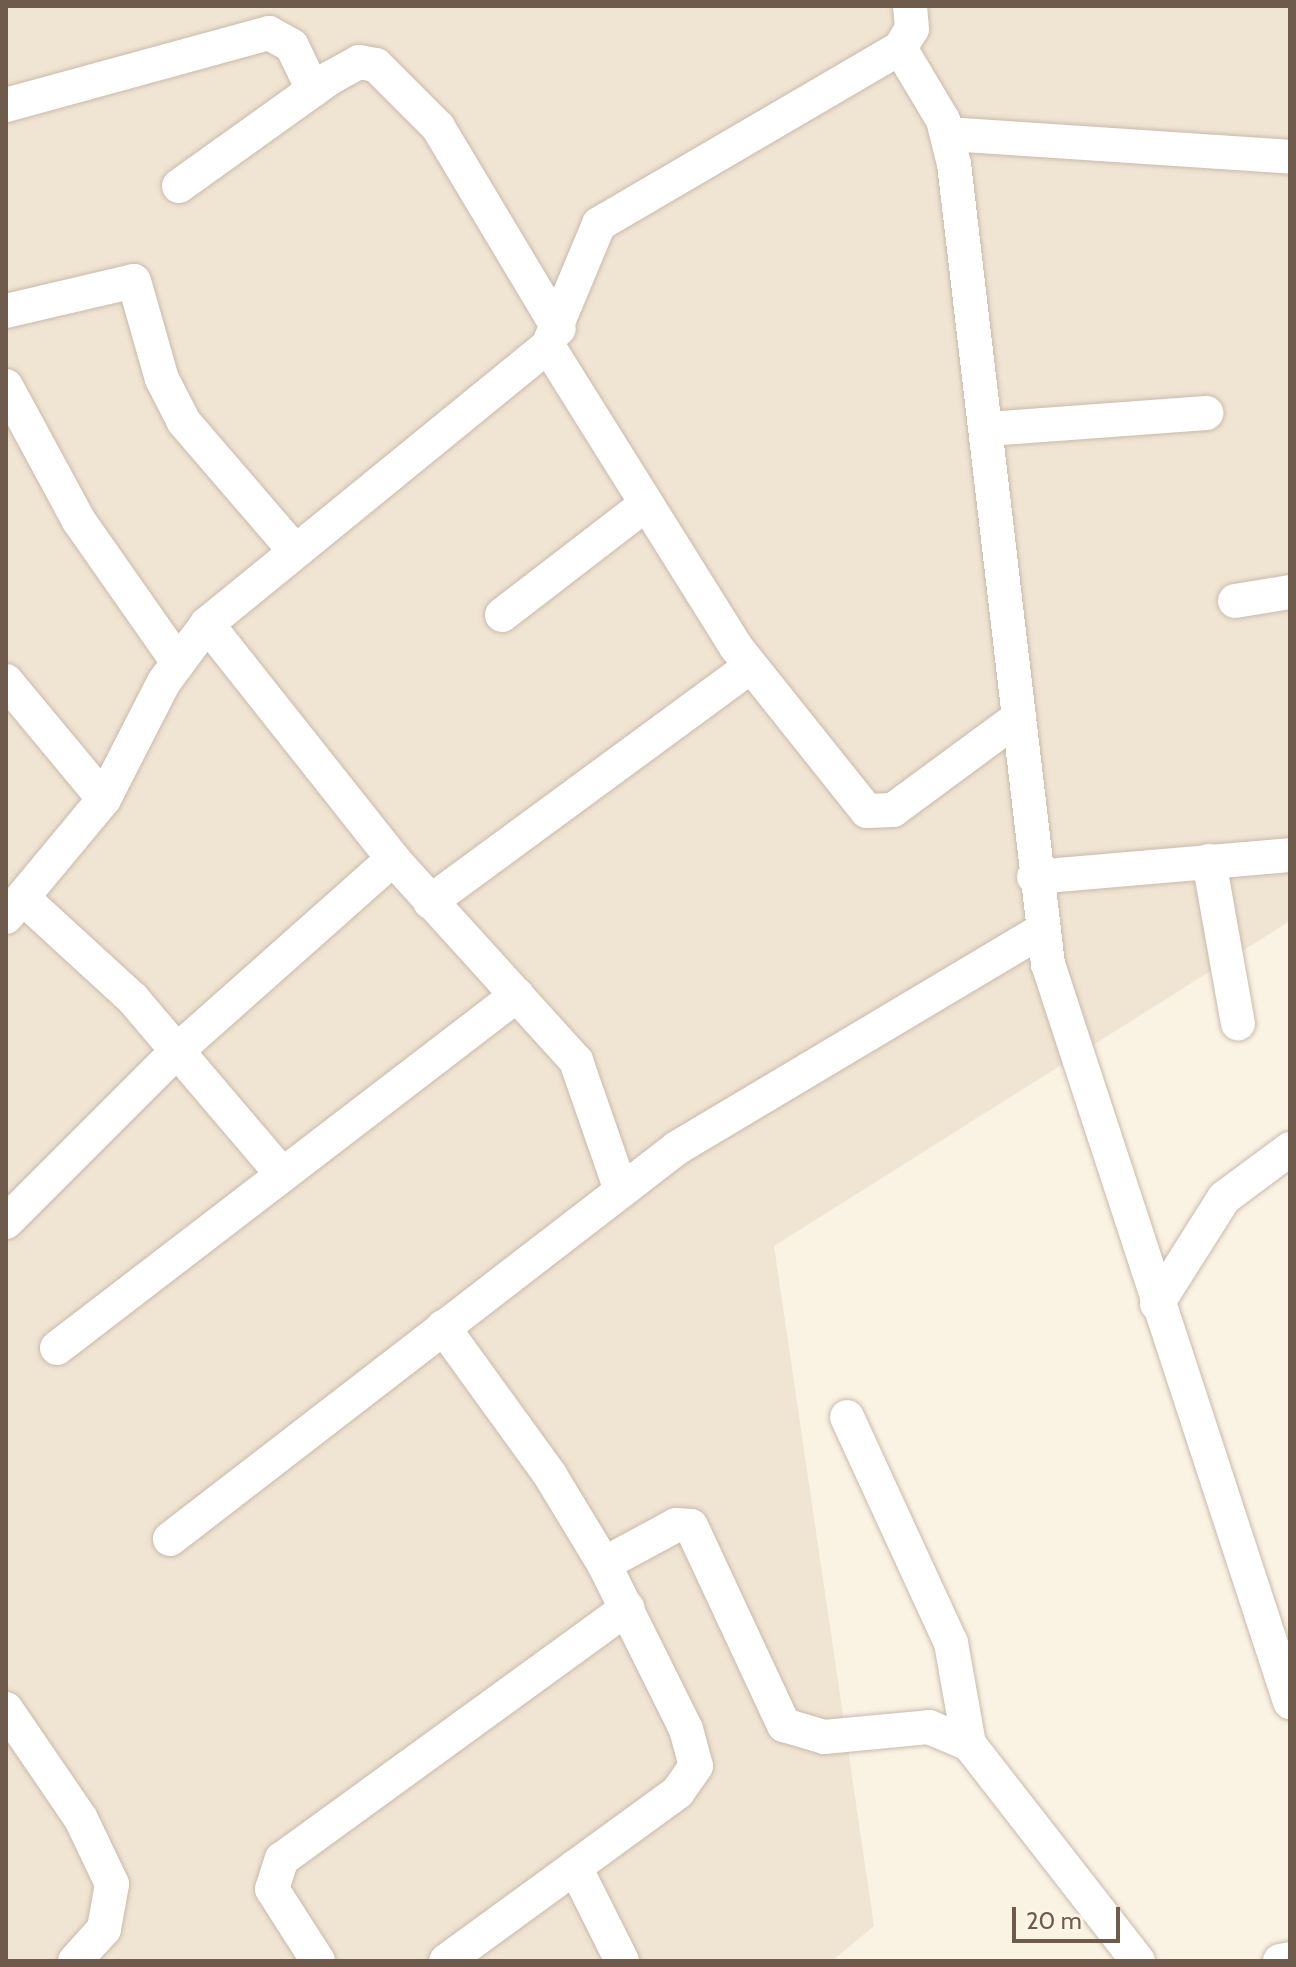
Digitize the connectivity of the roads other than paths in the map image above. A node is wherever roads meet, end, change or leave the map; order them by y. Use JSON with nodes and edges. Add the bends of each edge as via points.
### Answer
{"nodes":[{"id":1,"x":907,"y":28,"type":"edge"},
{"id":2,"x":313,"y":90,"type":"junction"},
{"id":3,"x":6,"y":105,"type":"edge"},
{"id":4,"x":948,"y":134,"type":"junction"},
{"id":5,"x":1290,"y":157,"type":"edge"},
{"id":6,"x":179,"y":186,"type":"dead end"},
{"id":7,"x":6,"y":311,"type":"edge"},
{"id":8,"x":554,"y":337,"type":"junction"},
{"id":9,"x":7,"y":390,"type":"edge"},
{"id":10,"x":1206,"y":413,"type":"dead end"},
{"id":11,"x":988,"y":429,"type":"junction"},
{"id":12,"x":646,"y":504,"type":"junction"},
{"id":13,"x":294,"y":550,"type":"junction"},
{"id":14,"x":1290,"y":592,"type":"edge"},
{"id":15,"x":1235,"y":601,"type":"dead end"},
{"id":16,"x":502,"y":615,"type":"dead end"},
{"id":17,"x":207,"y":624,"type":"junction"},
{"id":18,"x":177,"y":661,"type":"junction"},
{"id":19,"x":751,"y":666,"type":"junction"},
{"id":20,"x":6,"y":681,"type":"edge"},
{"id":21,"x":1019,"y":717,"type":"junction"},
{"id":22,"x":104,"y":799,"type":"junction"},
{"id":23,"x":1290,"y":855,"type":"edge"},
{"id":24,"x":393,"y":859,"type":"junction"},
{"id":25,"x":1209,"y":861,"type":"junction"},
{"id":26,"x":1034,"y":877,"type":"junction"},
{"id":27,"x":430,"y":902,"type":"junction"},
{"id":28,"x":11,"y":910,"type":"edge"},
{"id":29,"x":1041,"y":931,"type":"junction"},
{"id":30,"x":517,"y":995,"type":"junction"},
{"id":31,"x":1238,"y":1023,"type":"dead end"},
{"id":32,"x":179,"y":1049,"type":"junction"},
{"id":33,"x":1290,"y":1149,"type":"edge"},
{"id":34,"x":283,"y":1175,"type":"junction"},
{"id":35,"x":621,"y":1190,"type":"junction"},
{"id":36,"x":12,"y":1206,"type":"edge"},
{"id":37,"x":1157,"y":1304,"type":"junction"},
{"id":38,"x":443,"y":1327,"type":"junction"},
{"id":39,"x":57,"y":1348,"type":"dead end"},
{"id":40,"x":847,"y":1417,"type":"dead end"},
{"id":41,"x":170,"y":1539,"type":"dead end"},
{"id":42,"x":604,"y":1564,"type":"junction"},
{"id":43,"x":627,"y":1608,"type":"junction"},
{"id":44,"x":1290,"y":1702,"type":"edge"},
{"id":45,"x":6,"y":1709,"type":"edge"},
{"id":46,"x":969,"y":1744,"type":"junction"},
{"id":47,"x":575,"y":1867,"type":"junction"},
{"id":48,"x":1290,"y":1959,"type":"edge"},
{"id":49,"x":75,"y":1961,"type":"edge"},
{"id":50,"x":318,"y":1961,"type":"edge"},
{"id":51,"x":446,"y":1961,"type":"edge"},
{"id":52,"x":622,"y":1961,"type":"edge"},
{"id":53,"x":1138,"y":1961,"type":"edge"},
{"id":54,"x":1280,"y":1961,"type":"edge"}],
"edges":[{"from":1,"to":4,"type":"street"},
{"from":1,"to":8,"type":"street","via":[[609,215],[592,234]]},
{"from":2,"to":3,"type":"street","via":[[292,46],[269,33]]},
{"from":2,"to":6,"type":"street"},
{"from":2,"to":8,"type":"street","via":[[359,62],[394,78],[462,164]]},
{"from":4,"to":5,"type":"street"},
{"from":4,"to":11,"type":"street"},
{"from":7,"to":13,"type":"street","via":[[134,281],[162,379],[184,422]]},
{"from":8,"to":12,"type":"street"},
{"from":8,"to":13,"type":"street"},
{"from":9,"to":18,"type":"street","via":[[79,521]]},
{"from":10,"to":11,"type":"street"},
{"from":11,"to":21,"type":"street"},
{"from":12,"to":16,"type":"street"},
{"from":12,"to":19,"type":"street"},
{"from":13,"to":17,"type":"street"},
{"from":14,"to":15,"type":"street"},
{"from":17,"to":18,"type":"street"},
{"from":17,"to":24,"type":"street"},
{"from":18,"to":22,"type":"street"},
{"from":19,"to":21,"type":"street","via":[[855,799],[876,814],[893,810]]},
{"from":19,"to":27,"type":"street"},
{"from":20,"to":22,"type":"street"},
{"from":21,"to":26,"type":"street"},
{"from":22,"to":28,"type":"street"},
{"from":23,"to":25,"type":"street"},
{"from":24,"to":27,"type":"street"},
{"from":24,"to":32,"type":"street"},
{"from":25,"to":26,"type":"street"},
{"from":25,"to":31,"type":"street"},
{"from":26,"to":29,"type":"street"},
{"from":27,"to":30,"type":"street"},
{"from":28,"to":32,"type":"street"},
{"from":29,"to":35,"type":"street","via":[[804,1067]]},
{"from":29,"to":37,"type":"street"},
{"from":30,"to":34,"type":"street"},
{"from":30,"to":35,"type":"street","via":[[586,1078]]},
{"from":32,"to":34,"type":"street"},
{"from":32,"to":36,"type":"street"},
{"from":33,"to":37,"type":"street","via":[[1224,1198]]},
{"from":34,"to":39,"type":"street"},
{"from":35,"to":38,"type":"street"},
{"from":37,"to":44,"type":"street"},
{"from":38,"to":41,"type":"street"},
{"from":38,"to":42,"type":"street","via":[[550,1475]]},
{"from":40,"to":46,"type":"street","via":[[951,1643]]},
{"from":42,"to":43,"type":"street"},
{"from":42,"to":46,"type":"street","via":[[676,1525],[691,1526],[784,1725],[824,1737],[929,1727]]},
{"from":43,"to":47,"type":"street","via":[[696,1766],[678,1792]]},
{"from":43,"to":50,"type":"street","via":[[282,1859],[272,1889]]},
{"from":45,"to":49,"type":"street","via":[[81,1819],[112,1884],[104,1929]]},
{"from":46,"to":53,"type":"street"},
{"from":47,"to":51,"type":"street"},
{"from":47,"to":52,"type":"street"},
{"from":48,"to":54,"type":"street"}]}
